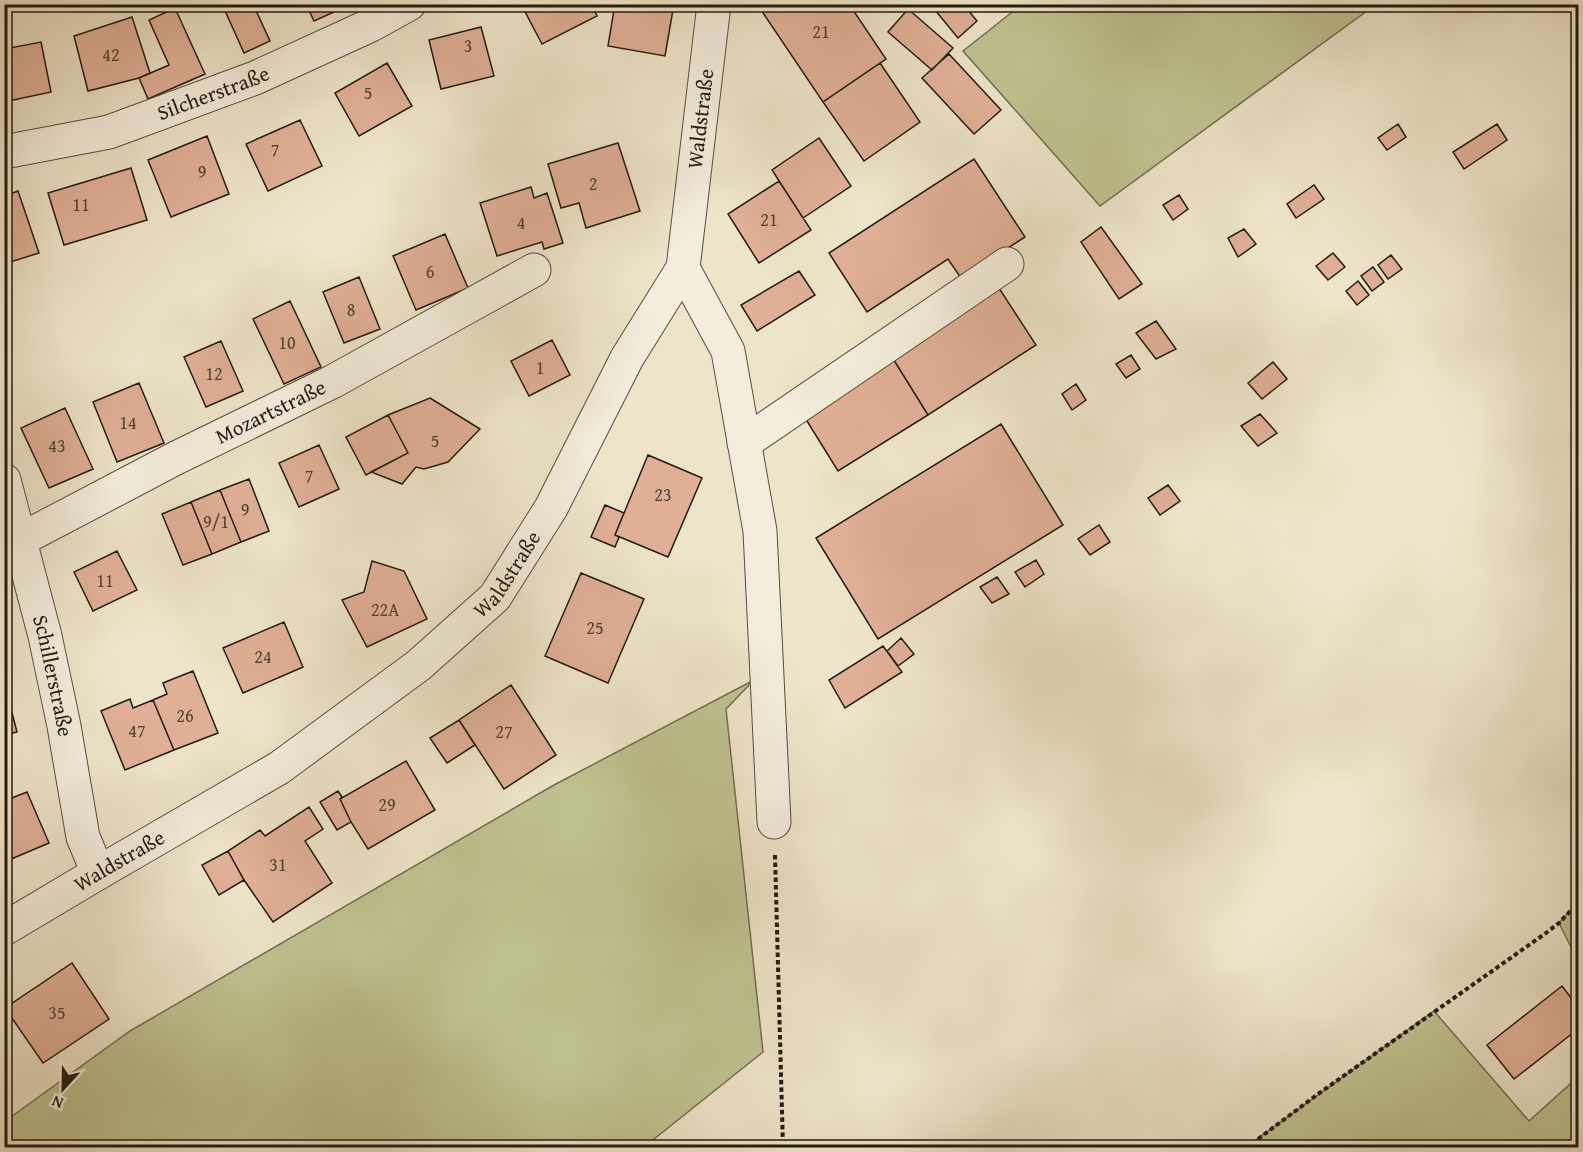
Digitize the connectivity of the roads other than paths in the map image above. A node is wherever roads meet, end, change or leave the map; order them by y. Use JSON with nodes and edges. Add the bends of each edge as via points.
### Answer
{"nodes":[{"id":1,"x":409,"y":4,"type":"edge"},
{"id":2,"x":714,"y":4,"type":"edge"},
{"id":3,"x":4,"y":152,"type":"edge"},
{"id":4,"x":1007,"y":264,"type":"dead end"},
{"id":5,"x":683,"y":268,"type":"junction"},
{"id":6,"x":534,"y":270,"type":"dead end"},
{"id":7,"x":744,"y":443,"type":"junction"},
{"id":8,"x":4,"y":480,"type":"edge"},
{"id":9,"x":12,"y":542,"type":"edge"},
{"id":10,"x":774,"y":822,"type":"road end"},
{"id":11,"x":98,"y":873,"type":"junction"},
{"id":12,"x":4,"y":930,"type":"edge"}],
"edges":[{"from":1,"to":3,"type":"street","name":"Silcherstraße","via":[[371,26],[255,78],[109,132]]},
{"from":2,"to":5,"type":"street","name":"Waldstraße"},
{"from":4,"to":7,"type":"street"},
{"from":5,"to":7,"type":"street","via":[[728,351]]},
{"from":5,"to":11,"type":"street","name":"Waldstraße","via":[[627,358],[551,508],[495,597],[419,665],[279,768]]},
{"from":6,"to":9,"type":"street","name":"Mozartstraße","via":[[332,382]]},
{"from":7,"to":10,"type":"street","via":[[760,531]]},
{"from":8,"to":9,"type":"street","name":"Schillerstraße"},
{"from":9,"to":11,"type":"street","name":"Schillerstraße","via":[[50,659],[83,837]]},
{"from":11,"to":12,"type":"street","name":"Waldstraße"}]}
